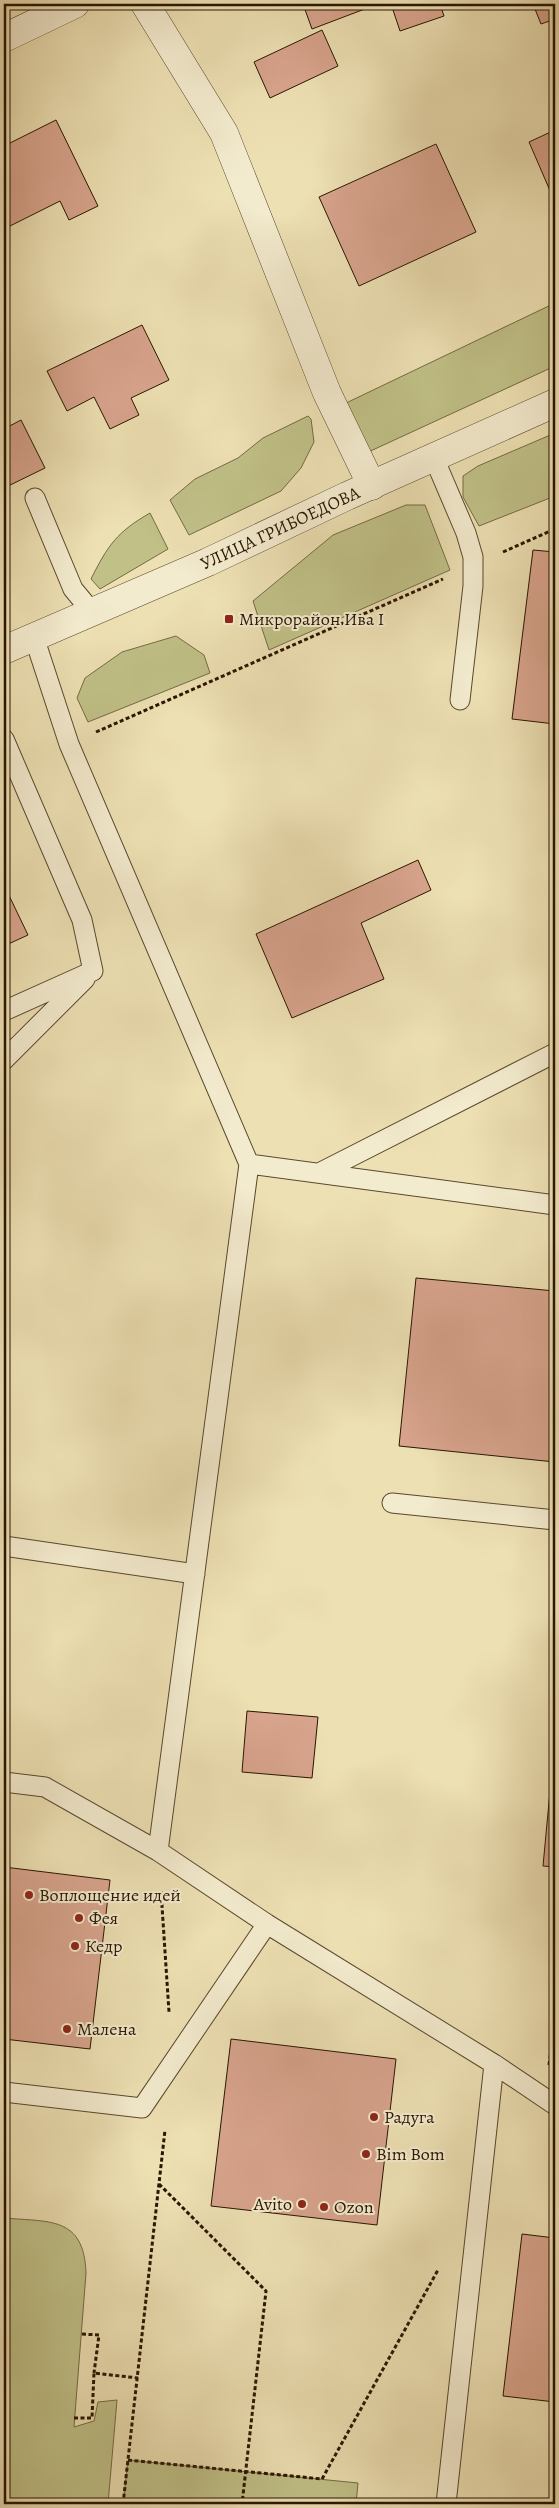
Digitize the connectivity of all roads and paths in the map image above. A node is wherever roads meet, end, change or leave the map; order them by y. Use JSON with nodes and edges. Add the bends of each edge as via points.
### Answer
{"nodes":[{"id":1,"x":75,"y":4,"type":"edge"},
{"id":2,"x":145,"y":4,"type":"edge"},
{"id":3,"x":4,"y":38,"type":"edge"},
{"id":4,"x":555,"y":403,"type":"edge"},
{"id":5,"x":434,"y":458,"type":"junction"},
{"id":6,"x":372,"y":486,"type":"junction"},
{"id":7,"x":36,"y":498,"type":"dead end"},
{"id":8,"x":555,"y":529,"type":"edge"},
{"id":9,"x":473,"y":565,"type":"junction"},
{"id":10,"x":92,"y":612,"type":"junction"},
{"id":11,"x":34,"y":637,"type":"junction"},
{"id":12,"x":4,"y":650,"type":"edge"},
{"id":13,"x":460,"y":700,"type":"dead end"},
{"id":14,"x":4,"y":739,"type":"edge"},
{"id":15,"x":68,"y":744,"type":"junction"},
{"id":16,"x":93,"y":971,"type":"junction"},
{"id":17,"x":4,"y":1011,"type":"edge"},
{"id":18,"x":555,"y":1053,"type":"edge"},
{"id":19,"x":4,"y":1060,"type":"edge"},
{"id":20,"x":248,"y":1164,"type":"junction"},
{"id":21,"x":319,"y":1173,"type":"junction"},
{"id":22,"x":555,"y":1205,"type":"edge"},
{"id":23,"x":392,"y":1504,"type":"dead end"},
{"id":24,"x":555,"y":1520,"type":"edge"},
{"id":25,"x":4,"y":1546,"type":"edge"},
{"id":26,"x":194,"y":1574,"type":"junction"},
{"id":27,"x":4,"y":1782,"type":"edge"},
{"id":28,"x":158,"y":1851,"type":"junction"},
{"id":29,"x":267,"y":1924,"type":"junction"},
{"id":30,"x":555,"y":2021,"type":"edge"},
{"id":31,"x":173,"y":2062,"type":"junction"},
{"id":32,"x":494,"y":2064,"type":"junction"},
{"id":33,"x":4,"y":2092,"type":"edge"},
{"id":34,"x":550,"y":2102,"type":"edge"},
{"id":35,"x":166,"y":2128,"type":"dead end"},
{"id":36,"x":159,"y":2184,"type":"junction"},
{"id":37,"x":441,"y":2266,"type":"dead end"},
{"id":38,"x":82,"y":2334,"type":"dead end"},
{"id":39,"x":94,"y":2374,"type":"junction"},
{"id":40,"x":138,"y":2378,"type":"junction"},
{"id":41,"x":74,"y":2418,"type":"dead end"},
{"id":42,"x":128,"y":2460,"type":"junction"},
{"id":43,"x":246,"y":2472,"type":"junction"},
{"id":44,"x":123,"y":2504,"type":"edge"},
{"id":45,"x":242,"y":2504,"type":"edge"},
{"id":46,"x":446,"y":2504,"type":"edge"}],
"edges":[{"from":1,"to":3,"type":"street"},
{"from":2,"to":6,"type":"street","via":[[224,133],[327,393]]},
{"from":4,"to":5,"type":"street","name":"УЛИЦА ГРИБОЕДОВА"},
{"from":5,"to":6,"type":"street","name":"УЛИЦА ГРИБОЕДОВА"},
{"from":5,"to":9,"type":"lane","via":[[466,534]]},
{"from":6,"to":10,"type":"street","name":"УЛИЦА ГРИБОЕДОВА"},
{"from":7,"to":10,"type":"lane","via":[[73,589]]},
{"from":8,"to":9,"type":"path"},
{"from":9,"to":13,"type":"lane"},
{"from":9,"to":15,"type":"path"},
{"from":10,"to":11,"type":"street","name":"УЛИЦА ГРИБОЕДОВА"},
{"from":11,"to":12,"type":"street","name":"УЛИЦА ГРИБОЕДОВА"},
{"from":11,"to":15,"type":"lane"},
{"from":14,"to":16,"type":"lane","via":[[82,920]]},
{"from":15,"to":20,"type":"lane"},
{"from":16,"to":17,"type":"lane"},
{"from":16,"to":19,"type":"lane"},
{"from":18,"to":21,"type":"lane"},
{"from":20,"to":21,"type":"lane"},
{"from":20,"to":26,"type":"lane"},
{"from":21,"to":22,"type":"lane"},
{"from":23,"to":24,"type":"lane"},
{"from":25,"to":26,"type":"lane"},
{"from":26,"to":28,"type":"lane"},
{"from":27,"to":28,"type":"lane","via":[[45,1787]]},
{"from":28,"to":29,"type":"lane"},
{"from":28,"to":31,"type":"path"},
{"from":29,"to":31,"type":"lane"},
{"from":29,"to":32,"type":"lane"},
{"from":30,"to":34,"type":"path"},
{"from":31,"to":33,"type":"lane","via":[[142,2108]]},
{"from":32,"to":34,"type":"lane"},
{"from":32,"to":46,"type":"lane"},
{"from":35,"to":36,"type":"path"},
{"from":36,"to":40,"type":"path"},
{"from":36,"to":43,"type":"path","via":[[266,2291]]},
{"from":37,"to":43,"type":"path","via":[[322,2479]]},
{"from":38,"to":39,"type":"path","via":[[99,2335]]},
{"from":39,"to":40,"type":"path"},
{"from":39,"to":41,"type":"path","via":[[92,2418]]},
{"from":40,"to":42,"type":"path"},
{"from":42,"to":43,"type":"path"},
{"from":42,"to":44,"type":"path"},
{"from":43,"to":45,"type":"path"}]}
